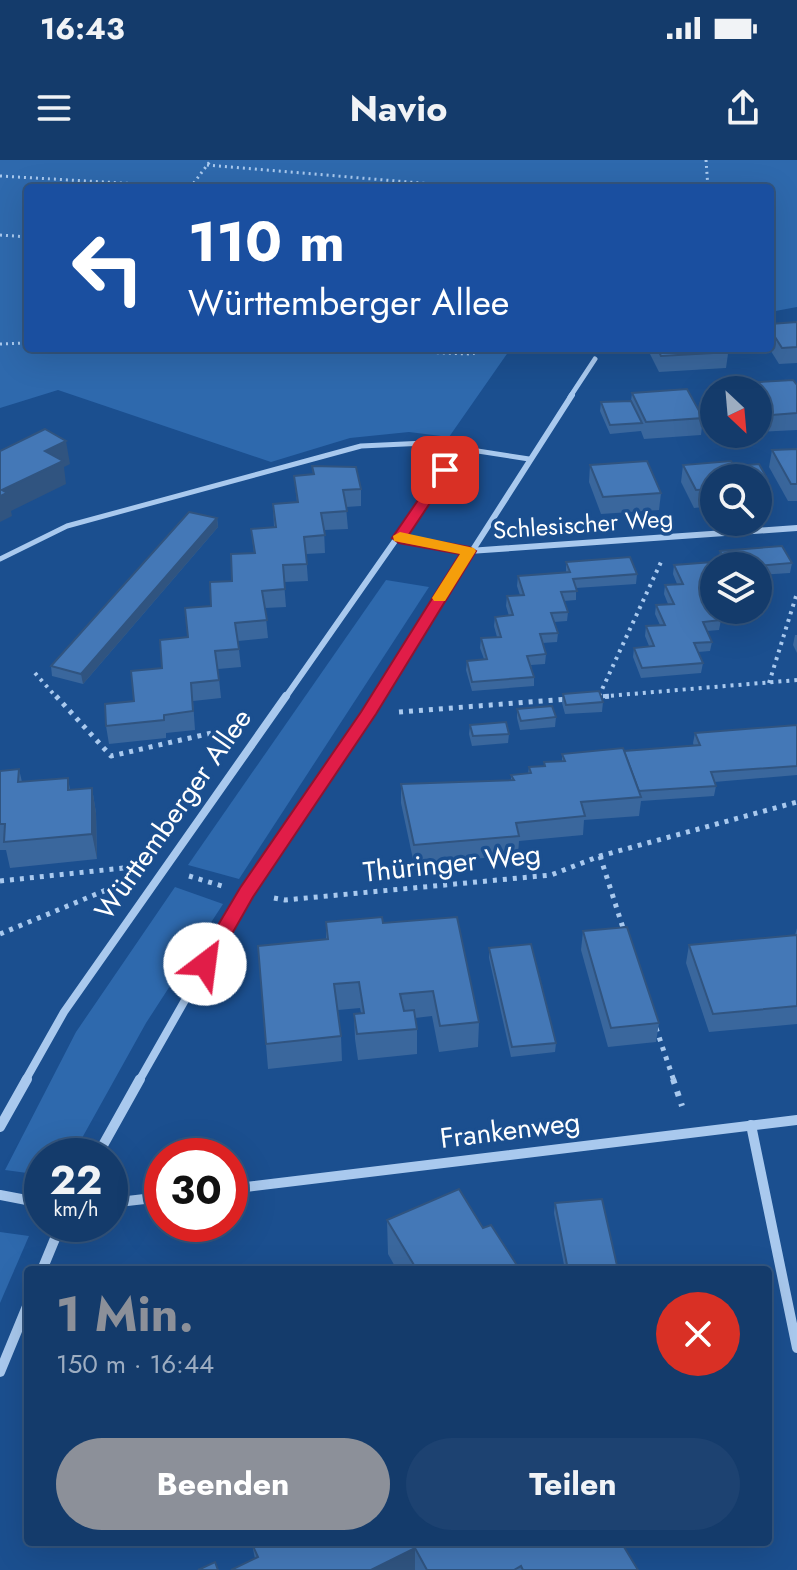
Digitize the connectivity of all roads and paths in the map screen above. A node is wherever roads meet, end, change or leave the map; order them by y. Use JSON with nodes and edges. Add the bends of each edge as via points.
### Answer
{"nodes":[{"id":1,"x":211,"y":160,"type":"edge"},
{"id":2,"x":706,"y":160,"type":"edge"},
{"id":3,"x":207,"y":165,"type":"junction"},
{"id":4,"x":0,"y":176,"type":"edge"},
{"id":5,"x":127,"y":184,"type":"edge"},
{"id":6,"x":193,"y":184,"type":"edge"},
{"id":7,"x":432,"y":184,"type":"edge"},
{"id":8,"x":708,"y":184,"type":"edge"},
{"id":9,"x":0,"y":235,"type":"edge"},
{"id":10,"x":24,"y":237,"type":"edge"},
{"id":11,"x":24,"y":343,"type":"edge"},
{"id":12,"x":0,"y":344,"type":"edge"},
{"id":13,"x":421,"y":352,"type":"edge"},
{"id":14,"x":480,"y":352,"type":"edge"},
{"id":15,"x":595,"y":359,"type":"dead end"},
{"id":16,"x":460,"y":448,"type":"junction"},
{"id":17,"x":529,"y":459,"type":"junction"},
{"id":18,"x":797,"y":528,"type":"edge"},
{"id":19,"x":673,"y":536,"type":"junction"},
{"id":20,"x":399,"y":538,"type":"junction"},
{"id":21,"x":469,"y":551,"type":"junction"},
{"id":22,"x":0,"y":559,"type":"edge"},
{"id":23,"x":797,"y":593,"type":"edge"},
{"id":24,"x":35,"y":673,"type":"dead end"},
{"id":25,"x":797,"y":680,"type":"edge"},
{"id":26,"x":769,"y":683,"type":"junction"},
{"id":27,"x":599,"y":696,"type":"junction"},
{"id":28,"x":368,"y":714,"type":"junction"},
{"id":29,"x":258,"y":736,"type":"junction"},
{"id":30,"x":797,"y":802,"type":"edge"},
{"id":31,"x":600,"y":856,"type":"junction"},
{"id":32,"x":162,"y":869,"type":"junction"},
{"id":33,"x":0,"y":881,"type":"edge"},
{"id":34,"x":246,"y":893,"type":"junction"},
{"id":35,"x":628,"y":943,"type":"edge"},
{"id":36,"x":652,"y":1016,"type":"edge"},
{"id":37,"x":797,"y":1120,"type":"edge"},
{"id":38,"x":751,"y":1125,"type":"junction"},
{"id":39,"x":0,"y":1127,"type":"edge"},
{"id":40,"x":691,"y":1132,"type":"junction"},
{"id":41,"x":107,"y":1138,"type":"edge"},
{"id":42,"x":248,"y":1187,"type":"edge"},
{"id":43,"x":0,"y":1195,"type":"edge"},
{"id":44,"x":24,"y":1200,"type":"edge"},
{"id":45,"x":54,"y":1242,"type":"edge"},
{"id":46,"x":44,"y":1266,"type":"edge"},
{"id":47,"x":24,"y":1314,"type":"edge"},
{"id":48,"x":797,"y":1348,"type":"edge"},
{"id":49,"x":0,"y":1372,"type":"edge"}],
"edges":[{"from":1,"to":3,"type":"path"},
{"from":2,"to":8,"type":"path"},
{"from":3,"to":6,"type":"path"},
{"from":3,"to":7,"type":"path"},
{"from":4,"to":5,"type":"path"},
{"from":9,"to":10,"type":"path"},
{"from":11,"to":12,"type":"path"},
{"from":13,"to":14,"type":"path"},
{"from":15,"to":17,"type":"street"},
{"from":16,"to":17,"type":"lane"},
{"from":16,"to":20,"type":"street","name":"Württemberger Allee"},
{"from":16,"to":22,"type":"lane","via":[[390,443],[333,451],[67,526]]},
{"from":17,"to":21,"type":"street"},
{"from":18,"to":19,"type":"street","name":"Schlesischer Weg"},
{"from":19,"to":21,"type":"street","name":"Schlesischer Weg"},
{"from":19,"to":27,"type":"path"},
{"from":20,"to":21,"type":"street"},
{"from":20,"to":29,"type":"street","name":"Württemberger Allee"},
{"from":21,"to":28,"type":"street"},
{"from":23,"to":26,"type":"path"},
{"from":24,"to":29,"type":"path","via":[[111,756],[227,729]]},
{"from":25,"to":26,"type":"path"},
{"from":26,"to":27,"type":"path"},
{"from":27,"to":28,"type":"path"},
{"from":28,"to":34,"type":"street"},
{"from":29,"to":32,"type":"street","name":"Württemberger Allee"},
{"from":30,"to":31,"type":"path","name":"Thüringer Weg"},
{"from":31,"to":34,"type":"path","name":"Thüringer Weg","via":[[551,875],[285,900]]},
{"from":31,"to":35,"type":"path"},
{"from":32,"to":33,"type":"path","via":[[120,867]]},
{"from":32,"to":39,"type":"street","name":"Württemberger Allee","via":[[64,1012]]},
{"from":34,"to":41,"type":"street"},
{"from":36,"to":40,"type":"path"},
{"from":37,"to":38,"type":"street","name":"Frankenweg"},
{"from":38,"to":40,"type":"street","name":"Frankenweg"},
{"from":38,"to":48,"type":"street"},
{"from":40,"to":42,"type":"street","name":"Frankenweg"},
{"from":43,"to":44,"type":"street"},
{"from":45,"to":46,"type":"street"},
{"from":47,"to":49,"type":"street"}]}
